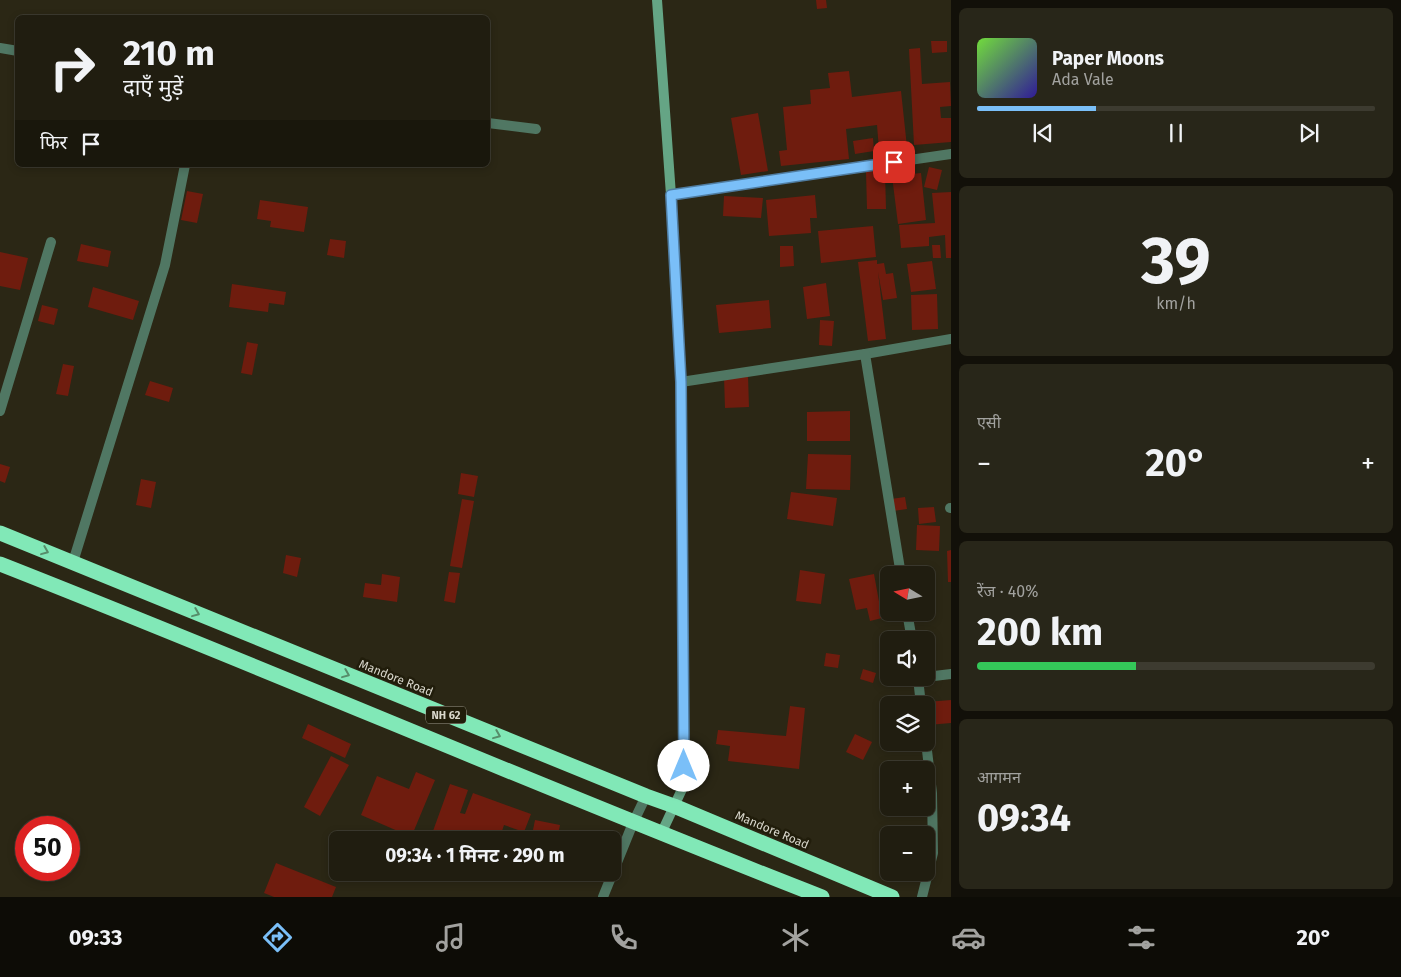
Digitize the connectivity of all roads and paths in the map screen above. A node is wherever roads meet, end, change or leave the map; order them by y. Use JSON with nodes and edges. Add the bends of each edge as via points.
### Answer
{"nodes":[{"id":1,"x":657,"y":0,"type":"edge"},
{"id":2,"x":0,"y":48,"type":"edge"},
{"id":3,"x":15,"y":50,"type":"edge"},
{"id":4,"x":490,"y":123,"type":"edge"},
{"id":5,"x":536,"y":129,"type":"dead end"},
{"id":6,"x":951,"y":154,"type":"edge"},
{"id":7,"x":185,"y":167,"type":"edge"},
{"id":8,"x":671,"y":195,"type":"junction"},
{"id":9,"x":51,"y":242,"type":"dead end"},
{"id":10,"x":951,"y":339,"type":"edge"},
{"id":11,"x":865,"y":354,"type":"junction"},
{"id":12,"x":681,"y":382,"type":"junction"},
{"id":13,"x":0,"y":412,"type":"edge"},
{"id":14,"x":0,"y":533,"type":"edge"},
{"id":15,"x":72,"y":562,"type":"junction"},
{"id":16,"x":0,"y":564,"type":"edge"},
{"id":17,"x":900,"y":566,"type":"edge"},
{"id":18,"x":951,"y":674,"type":"edge"},
{"id":19,"x":935,"y":675,"type":"edge"},
{"id":20,"x":927,"y":751,"type":"edge"},
{"id":21,"x":646,"y":796,"type":"junction"},
{"id":22,"x":674,"y":806,"type":"junction"},
{"id":23,"x":633,"y":823,"type":"junction"},
{"id":24,"x":661,"y":834,"type":"junction"},
{"id":25,"x":603,"y":897,"type":"edge"},
{"id":26,"x":822,"y":897,"type":"edge"},
{"id":27,"x":892,"y":897,"type":"edge"},
{"id":28,"x":922,"y":897,"type":"edge"}],
"edges":[{"from":1,"to":8,"type":"main road"},
{"from":2,"to":3,"type":"street"},
{"from":4,"to":5,"type":"street"},
{"from":6,"to":8,"type":"street"},
{"from":7,"to":15,"type":"street","via":[[164,265]]},
{"from":8,"to":12,"type":"main road"},
{"from":9,"to":13,"type":"street"},
{"from":10,"to":11,"type":"street"},
{"from":11,"to":12,"type":"street"},
{"from":11,"to":17,"type":"street"},
{"from":12,"to":22,"type":"main road","via":[[684,785]]},
{"from":14,"to":15,"type":"highway","name":"Mandore Road","number":"NH 62","one_way":true},
{"from":15,"to":21,"type":"highway","name":"Mandore Road","number":"NH 62","one_way":true},
{"from":16,"to":23,"type":"highway"},
{"from":18,"to":19,"type":"street"},
{"from":20,"to":28,"type":"street","via":[[932,793],[932,853]]},
{"from":21,"to":22,"type":"highway","name":"Mandore Road","number":"NH 62"},
{"from":21,"to":23,"type":"street"},
{"from":22,"to":24,"type":"main road"},
{"from":22,"to":27,"type":"highway","name":"Mandore Road","number":"NH 62"},
{"from":23,"to":24,"type":"highway"},
{"from":23,"to":25,"type":"street"},
{"from":24,"to":26,"type":"highway"}]}
